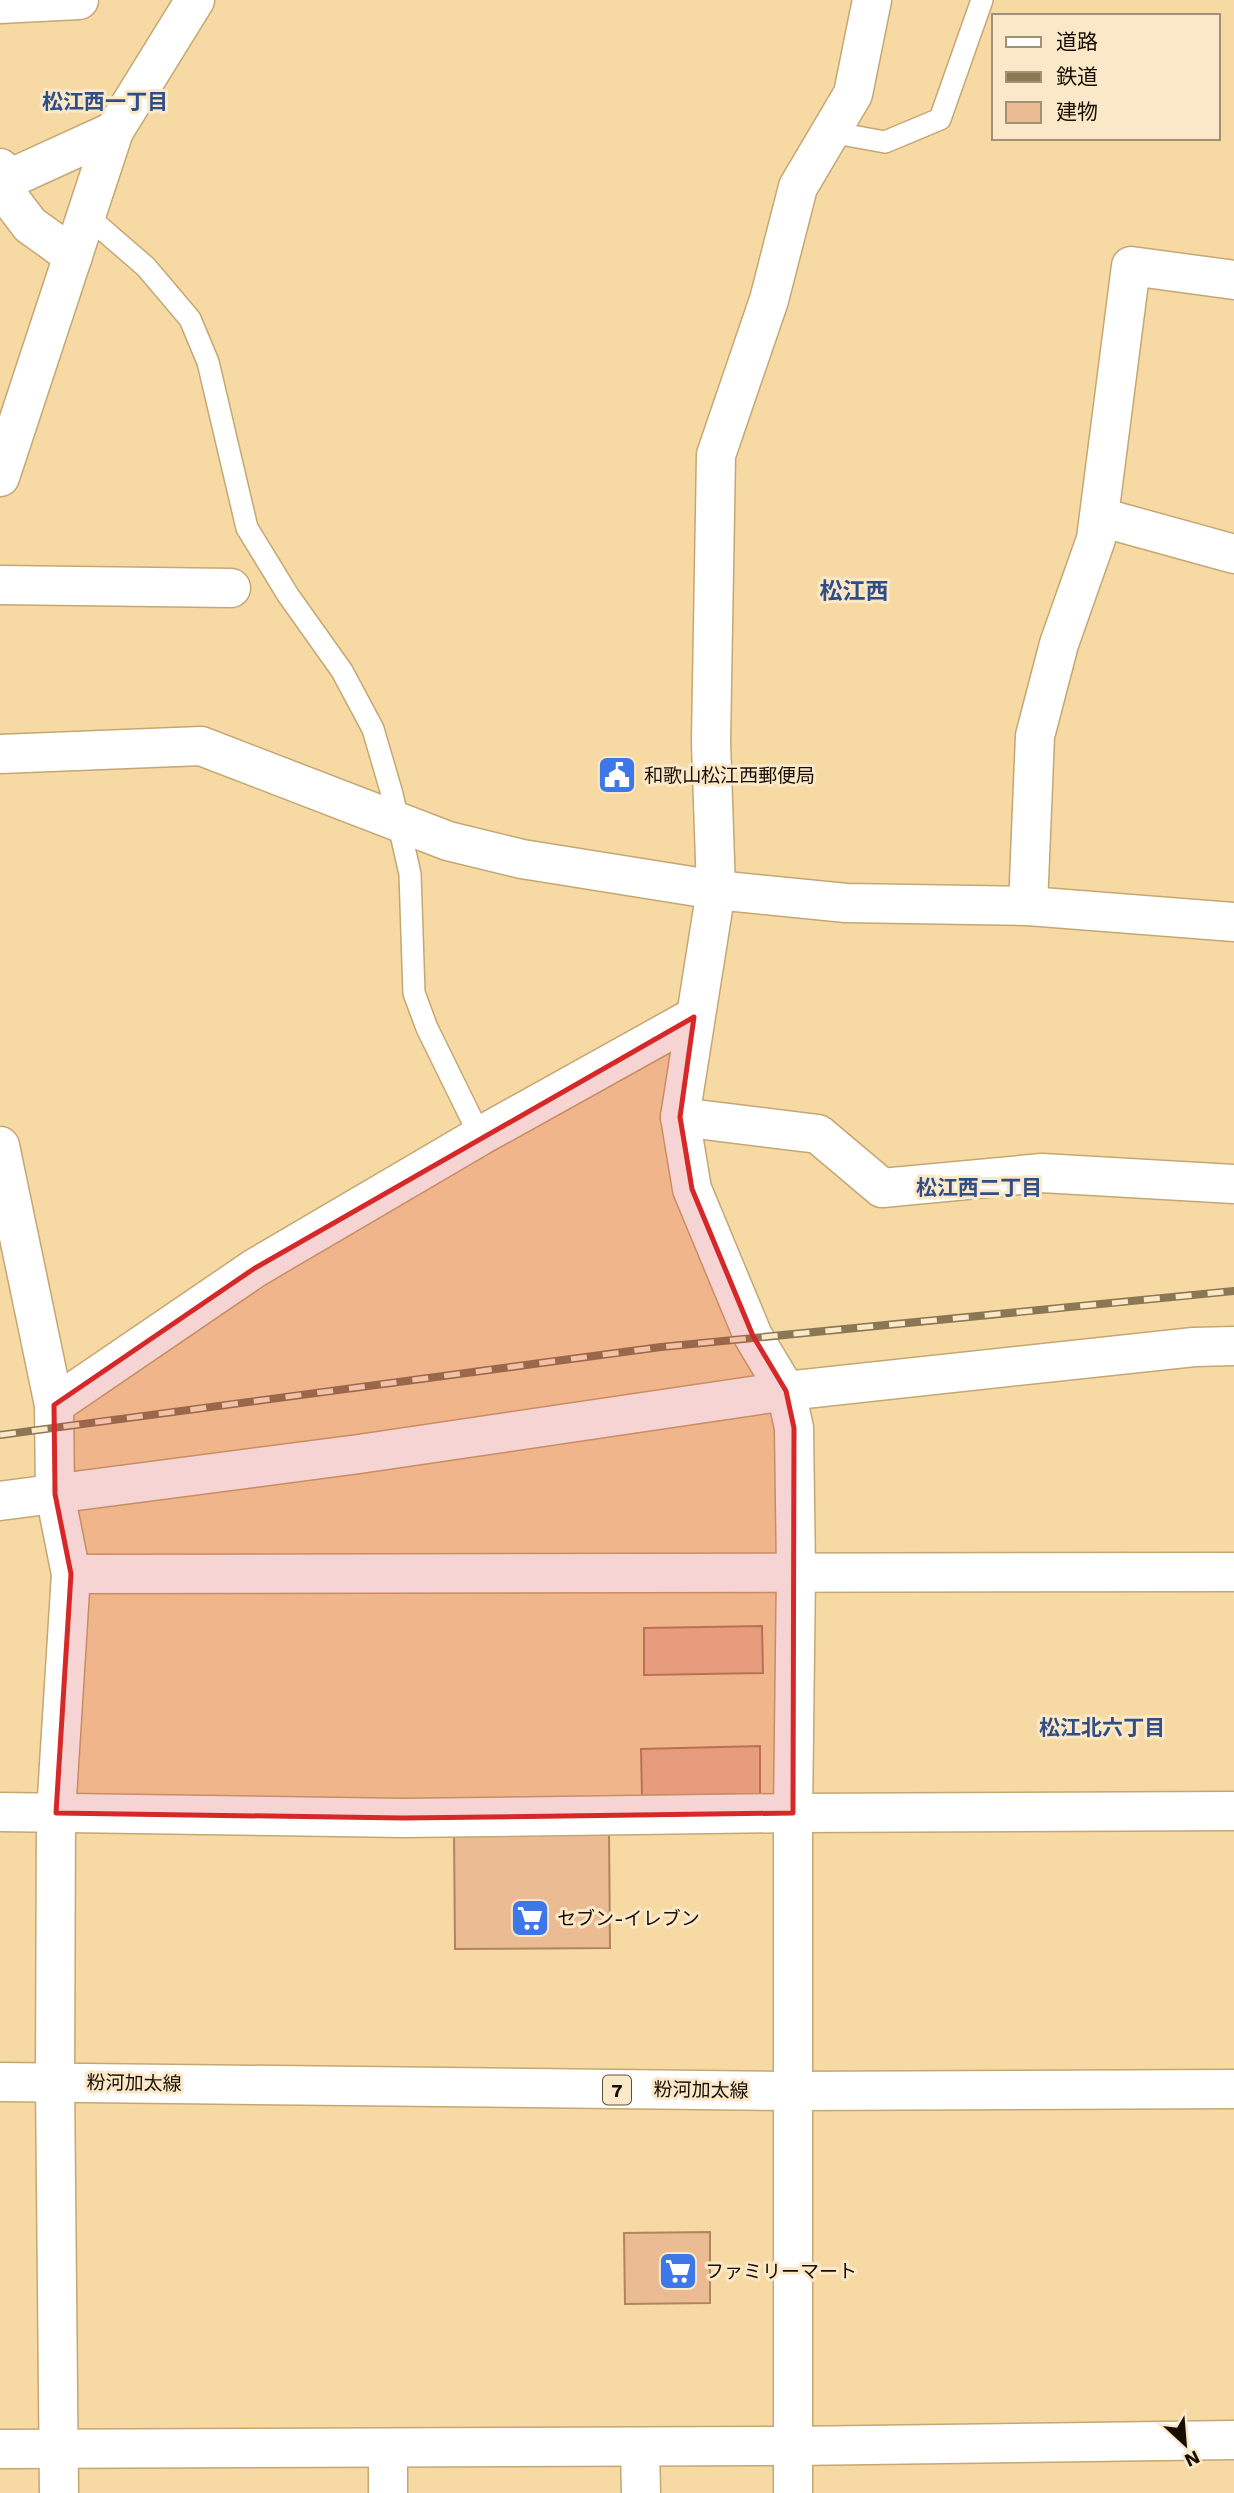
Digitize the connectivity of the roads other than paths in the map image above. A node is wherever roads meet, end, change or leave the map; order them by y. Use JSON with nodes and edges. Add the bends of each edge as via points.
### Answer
{"nodes":[{"id":1,"x":79,"y":0,"type":"edge"},
{"id":2,"x":195,"y":0,"type":"edge"},
{"id":3,"x":872,"y":0,"type":"edge"},
{"id":4,"x":982,"y":0,"type":"edge"},
{"id":5,"x":0,"y":4,"type":"edge"},
{"id":6,"x":114,"y":131,"type":"junction"},
{"id":7,"x":830,"y":132,"type":"junction"},
{"id":8,"x":1,"y":177,"type":"edge"},
{"id":9,"x":86,"y":215,"type":"junction"},
{"id":10,"x":73,"y":256,"type":"junction"},
{"id":11,"x":1234,"y":280,"type":"edge"},
{"id":12,"x":0,"y":477,"type":"edge"},
{"id":13,"x":1100,"y":517,"type":"junction"},
{"id":14,"x":1234,"y":554,"type":"edge"},
{"id":15,"x":0,"y":584,"type":"edge"},
{"id":16,"x":231,"y":588,"type":"dead end"},
{"id":17,"x":0,"y":754,"type":"edge"},
{"id":18,"x":397,"y":821,"type":"junction"},
{"id":19,"x":716,"y":890,"type":"junction"},
{"id":20,"x":1028,"y":906,"type":"junction"},
{"id":21,"x":1234,"y":922,"type":"edge"},
{"id":22,"x":694,"y":1017,"type":"junction"},
{"id":23,"x":680,"y":1117,"type":"junction"},
{"id":24,"x":480,"y":1136,"type":"junction"},
{"id":25,"x":0,"y":1146,"type":"edge"},
{"id":26,"x":1234,"y":1184,"type":"edge"},
{"id":27,"x":1234,"y":1346,"type":"edge"},
{"id":28,"x":786,"y":1391,"type":"junction"},
{"id":29,"x":54,"y":1405,"type":"junction"},
{"id":30,"x":55,"y":1494,"type":"junction"},
{"id":31,"x":0,"y":1501,"type":"edge"},
{"id":32,"x":796,"y":1573,"type":"junction"},
{"id":33,"x":1234,"y":1573,"type":"edge"},
{"id":34,"x":71,"y":1574,"type":"junction"},
{"id":35,"x":1234,"y":1811,"type":"edge"},
{"id":36,"x":0,"y":1812,"type":"edge"},
{"id":37,"x":56,"y":1812,"type":"junction"},
{"id":38,"x":793,"y":1813,"type":"junction"},
{"id":39,"x":0,"y":2082,"type":"edge"},
{"id":40,"x":55,"y":2082,"type":"junction"},
{"id":41,"x":1234,"y":2089,"type":"edge"},
{"id":42,"x":795,"y":2091,"type":"junction"},
{"id":43,"x":1234,"y":2440,"type":"edge"},
{"id":44,"x":793,"y":2446,"type":"junction"},
{"id":45,"x":640,"y":2447,"type":"junction"},
{"id":46,"x":388,"y":2448,"type":"junction"},
{"id":47,"x":0,"y":2449,"type":"edge"},
{"id":48,"x":58,"y":2449,"type":"junction"},
{"id":49,"x":59,"y":2493,"type":"edge"},
{"id":50,"x":388,"y":2493,"type":"edge"},
{"id":51,"x":641,"y":2493,"type":"edge"},
{"id":52,"x":793,"y":2493,"type":"edge"}],
"edges":[{"from":1,"to":5,"type":"street"},
{"from":2,"to":6,"type":"street"},
{"from":3,"to":7,"type":"street","via":[[853,94]]},
{"from":4,"to":7,"type":"lane","via":[[940,119],[885,142]]},
{"from":6,"to":8,"type":"street"},
{"from":6,"to":9,"type":"street"},
{"from":7,"to":19,"type":"street","via":[[798,187],[769,300],[716,455],[711,742]]},
{"from":8,"to":10,"type":"street","via":[[30,225]]},
{"from":9,"to":10,"type":"street"},
{"from":9,"to":18,"type":"lane","via":[[146,267],[190,319],[208,362],[247,528],[342,671],[373,729]]},
{"from":10,"to":12,"type":"street"},
{"from":11,"to":13,"type":"street","via":[[1131,266]]},
{"from":13,"to":14,"type":"street"},
{"from":13,"to":20,"type":"street","via":[[1035,736]]},
{"from":15,"to":16,"type":"street"},
{"from":17,"to":18,"type":"street","via":[[201,746]]},
{"from":18,"to":19,"type":"street","via":[[447,841],[522,859]]},
{"from":18,"to":24,"type":"lane","via":[[410,874],[414,993]]},
{"from":19,"to":20,"type":"street","via":[[846,903]]},
{"from":19,"to":22,"type":"street"},
{"from":20,"to":21,"type":"street"},
{"from":22,"to":23,"type":"street"},
{"from":22,"to":24,"type":"street"},
{"from":23,"to":26,"type":"street","via":[[818,1134],[882,1188],[1042,1173]]},
{"from":23,"to":28,"type":"street","via":[[692,1189],[753,1336]]},
{"from":24,"to":29,"type":"street","via":[[255,1268]]},
{"from":25,"to":29,"type":"street"},
{"from":27,"to":28,"type":"street"},
{"from":28,"to":30,"type":"street"},
{"from":28,"to":32,"type":"street","via":[[794,1428]]},
{"from":29,"to":30,"type":"street"},
{"from":30,"to":31,"type":"street"},
{"from":30,"to":34,"type":"street"},
{"from":32,"to":33,"type":"street"},
{"from":32,"to":34,"type":"street"},
{"from":32,"to":38,"type":"street"},
{"from":34,"to":37,"type":"street"},
{"from":35,"to":38,"type":"street"},
{"from":36,"to":37,"type":"street"},
{"from":37,"to":38,"type":"street","via":[[403,1818]]},
{"from":37,"to":40,"type":"street"},
{"from":38,"to":42,"type":"street"},
{"from":39,"to":40,"type":"street","name":"粉河加太線","number":"7"},
{"from":40,"to":42,"type":"street","name":"粉河加太線","number":"7"},
{"from":40,"to":48,"type":"street"},
{"from":41,"to":42,"type":"street","name":"粉河加太線","number":"7"},
{"from":42,"to":44,"type":"street"},
{"from":43,"to":44,"type":"street"},
{"from":44,"to":45,"type":"street"},
{"from":44,"to":52,"type":"street"},
{"from":45,"to":46,"type":"street"},
{"from":45,"to":51,"type":"street"},
{"from":46,"to":48,"type":"street"},
{"from":46,"to":50,"type":"street"},
{"from":47,"to":48,"type":"street"},
{"from":48,"to":49,"type":"street"}]}
